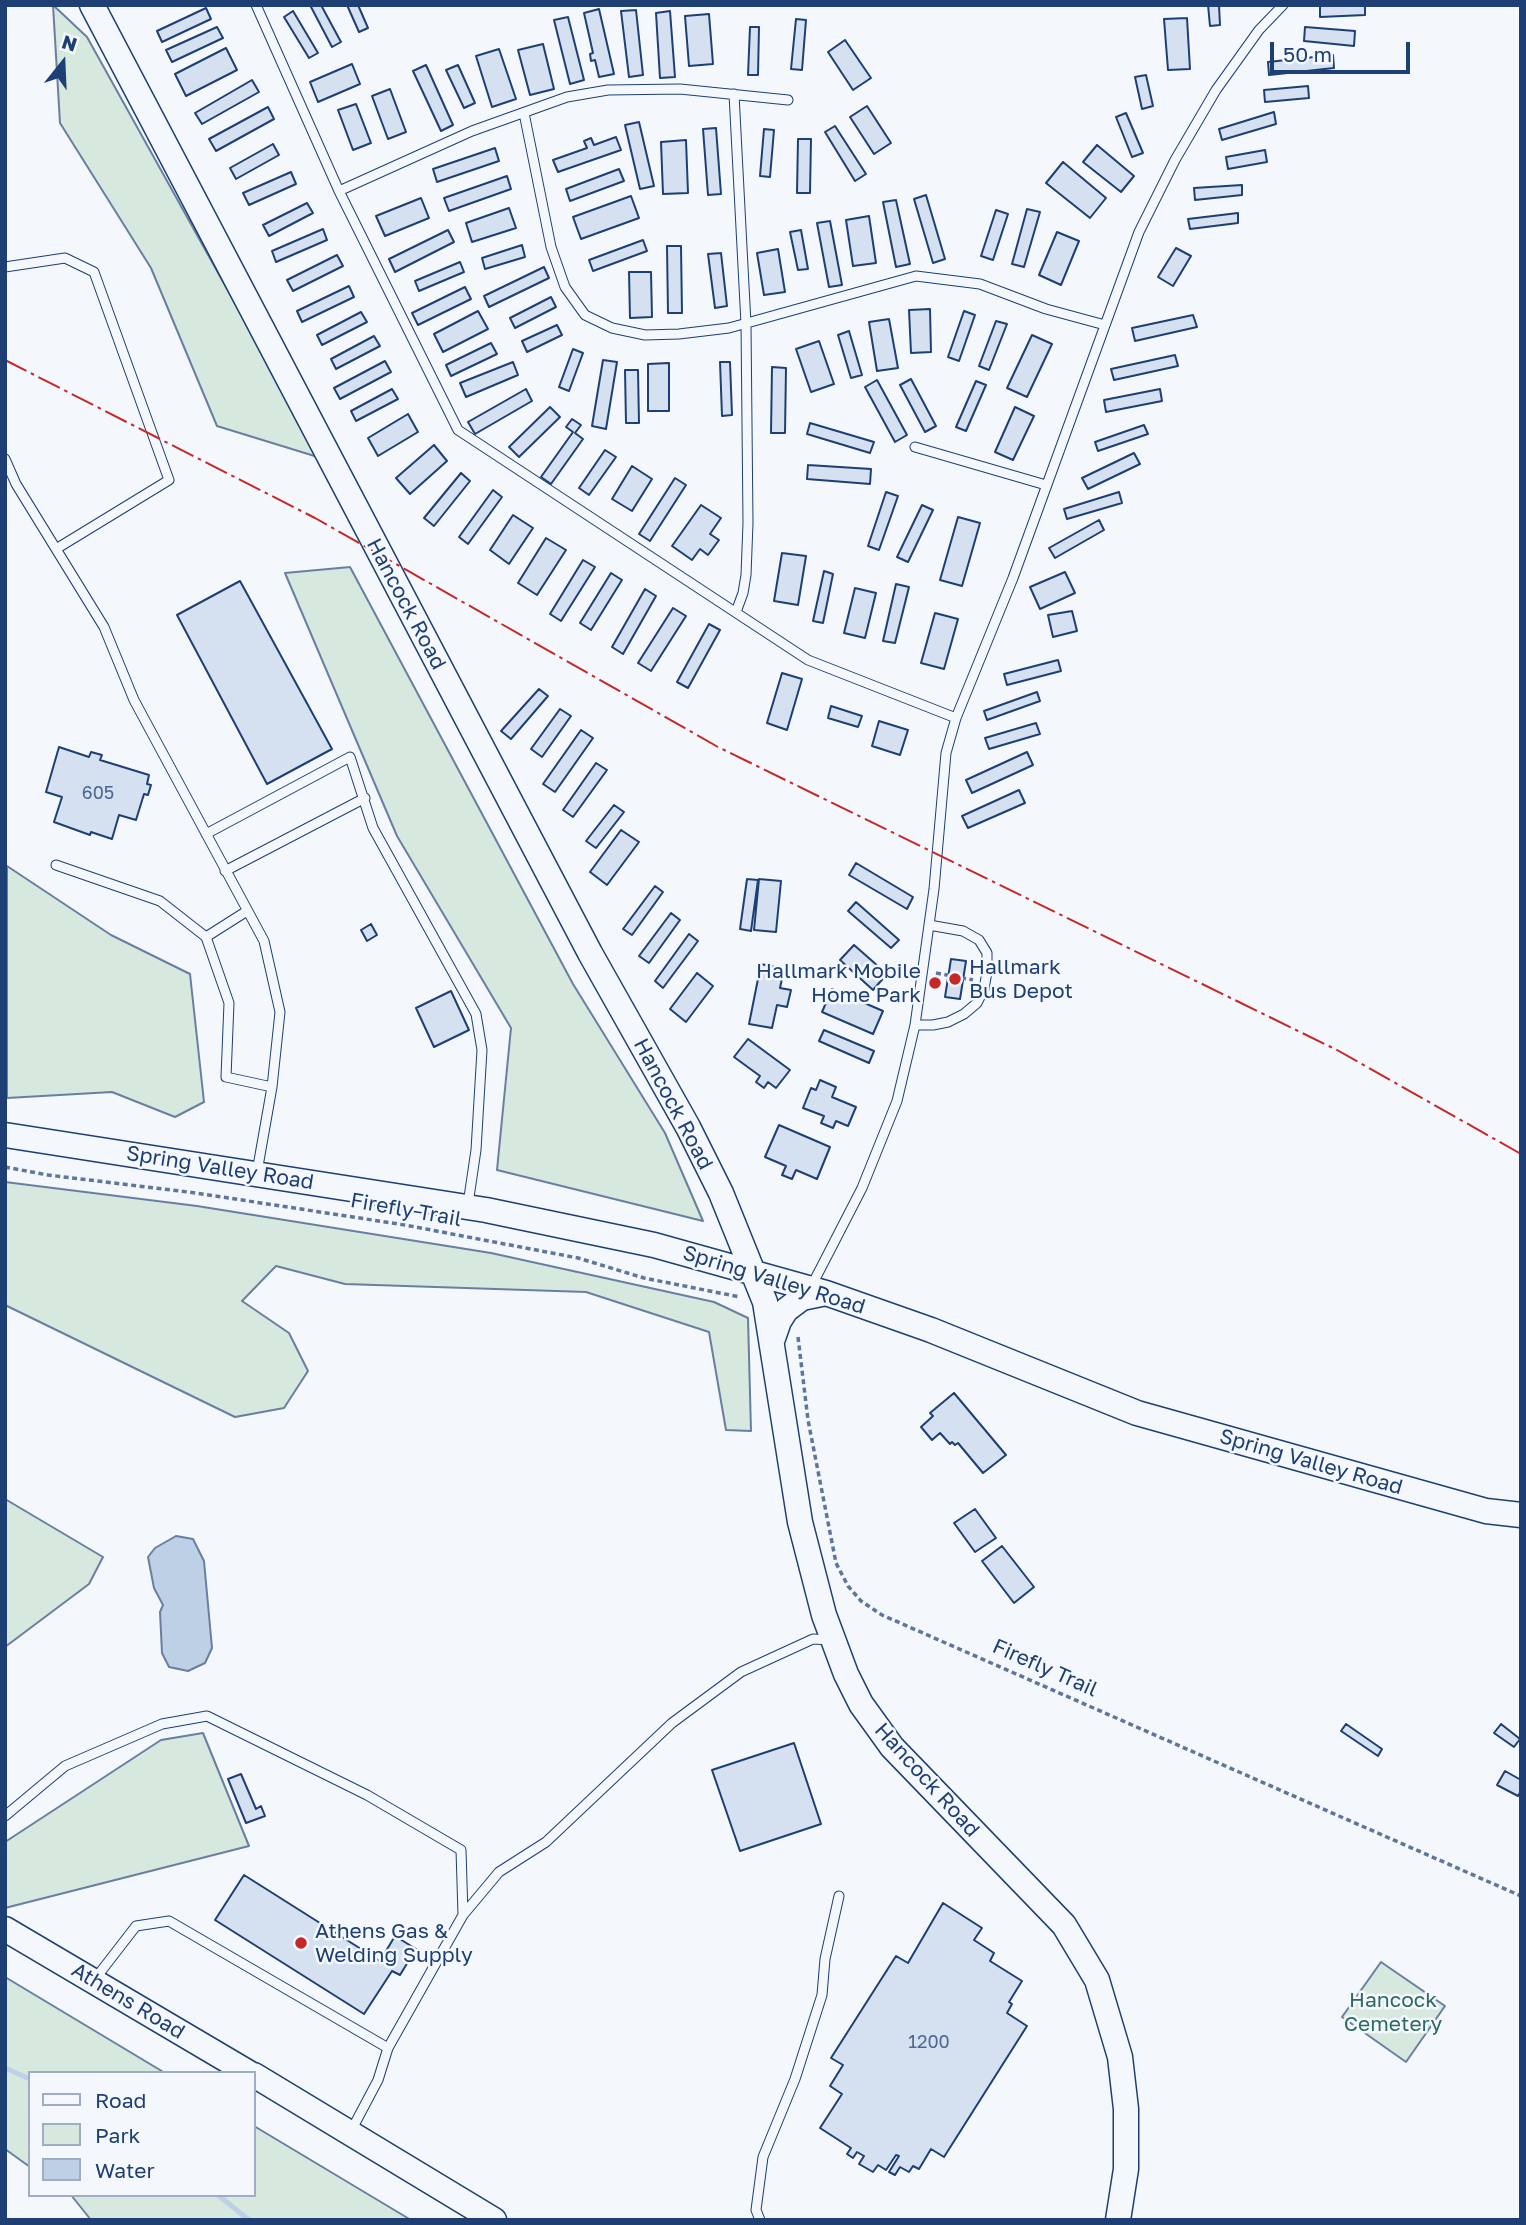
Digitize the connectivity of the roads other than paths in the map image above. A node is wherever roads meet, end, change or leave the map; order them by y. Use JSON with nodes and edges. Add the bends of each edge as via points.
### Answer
{"nodes":[{"id":1,"x":92,"y":5,"type":"edge"},
{"id":2,"x":256,"y":5,"type":"edge"},
{"id":3,"x":1283,"y":5,"type":"edge"},
{"id":4,"x":734,"y":94,"type":"junction"},
{"id":5,"x":788,"y":100,"type":"dead end"},
{"id":6,"x":524,"y":113,"type":"junction"},
{"id":7,"x":339,"y":191,"type":"junction"},
{"id":8,"x":5,"y":267,"type":"edge"},
{"id":9,"x":746,"y":324,"type":"junction"},
{"id":10,"x":1105,"y":325,"type":"junction"},
{"id":11,"x":915,"y":447,"type":"dead end"},
{"id":12,"x":5,"y":459,"type":"edge"},
{"id":13,"x":1046,"y":485,"type":"junction"},
{"id":14,"x":56,"y":549,"type":"junction"},
{"id":15,"x":736,"y":612,"type":"junction"},
{"id":16,"x":956,"y":718,"type":"junction"},
{"id":17,"x":365,"y":798,"type":"junction"},
{"id":18,"x":206,"y":834,"type":"junction"},
{"id":19,"x":55,"y":865,"type":"dead end"},
{"id":20,"x":225,"y":871,"type":"junction"},
{"id":21,"x":247,"y":911,"type":"junction"},
{"id":22,"x":929,"y":925,"type":"junction"},
{"id":23,"x":206,"y":937,"type":"junction"},
{"id":24,"x":915,"y":1025,"type":"junction"},
{"id":25,"x":272,"y":1087,"type":"junction"},
{"id":26,"x":5,"y":1135,"type":"edge"},
{"id":27,"x":257,"y":1174,"type":"junction"},
{"id":28,"x":467,"y":1207,"type":"junction"},
{"id":29,"x":753,"y":1271,"type":"junction"},
{"id":30,"x":818,"y":1290,"type":"junction"},
{"id":31,"x":772,"y":1342,"type":"junction"},
{"id":32,"x":1521,"y":1515,"type":"edge"},
{"id":33,"x":833,"y":1640,"type":"junction"},
{"id":34,"x":5,"y":1816,"type":"edge"},
{"id":35,"x":839,"y":1896,"type":"dead end"},
{"id":36,"x":463,"y":1915,"type":"junction"},
{"id":37,"x":5,"y":1929,"type":"edge"},
{"id":38,"x":94,"y":1981,"type":"junction"},
{"id":39,"x":388,"y":2048,"type":"junction"},
{"id":40,"x":247,"y":2071,"type":"edge"},
{"id":41,"x":256,"y":2076,"type":"edge"},
{"id":42,"x":350,"y":2133,"type":"junction"},
{"id":43,"x":494,"y":2220,"type":"edge"},
{"id":44,"x":760,"y":2220,"type":"edge"},
{"id":45,"x":1118,"y":2220,"type":"edge"}],
"edges":[{"from":1,"to":29,"type":"street","name":"Hancock Road","via":[[590,953],[688,1127]]},
{"from":2,"to":7,"type":"lane"},
{"from":3,"to":10,"type":"lane","via":[[1216,90],[1175,160],[1139,232]]},
{"from":4,"to":5,"type":"lane"},
{"from":4,"to":6,"type":"lane","via":[[608,90],[567,97]]},
{"from":4,"to":9,"type":"lane"},
{"from":6,"to":7,"type":"lane","via":[[472,131]]},
{"from":6,"to":9,"type":"lane","via":[[551,247],[565,287],[585,316],[645,335]]},
{"from":7,"to":15,"type":"lane","via":[[458,430]]},
{"from":8,"to":14,"type":"lane","via":[[65,258],[94,272],[169,480]]},
{"from":9,"to":10,"type":"lane","via":[[916,276],[980,284]]},
{"from":9,"to":15,"type":"lane","via":[[748,523],[746,575]]},
{"from":10,"to":13,"type":"lane"},
{"from":11,"to":13,"type":"lane"},
{"from":12,"to":14,"type":"lane"},
{"from":13,"to":16,"type":"lane"},
{"from":14,"to":18,"type":"lane","via":[[104,627],[134,700]]},
{"from":15,"to":16,"type":"lane","via":[[808,660]]},
{"from":16,"to":22,"type":"lane","via":[[946,753]]},
{"from":17,"to":18,"type":"lane","via":[[350,757]]},
{"from":17,"to":20,"type":"lane"},
{"from":17,"to":28,"type":"lane","via":[[373,828],[476,1014],[482,1050],[476,1150]]},
{"from":18,"to":20,"type":"lane"},
{"from":19,"to":23,"type":"lane","via":[[160,901]]},
{"from":20,"to":21,"type":"lane"},
{"from":21,"to":23,"type":"lane"},
{"from":21,"to":25,"type":"lane","via":[[264,942],[280,1012]]},
{"from":22,"to":24,"type":"lane"},
{"from":22,"to":24,"type":"lane","via":[[963,931],[979,940],[987,953],[987,972],[977,1003],[964,1014],[948,1022]]},
{"from":23,"to":25,"type":"lane","via":[[229,1003],[226,1077]]},
{"from":24,"to":30,"type":"lane","via":[[892,1113]]},
{"from":25,"to":27,"type":"lane"},
{"from":26,"to":27,"type":"street","name":"Spring Valley Road"},
{"from":27,"to":28,"type":"street","name":"Spring Valley Road"},
{"from":28,"to":29,"type":"street","name":"Spring Valley Road","via":[[576,1227]]},
{"from":29,"to":30,"type":"street","name":"Spring Valley Road"},
{"from":29,"to":31,"type":"street","name":"Hancock Road","via":[[765,1302]]},
{"from":30,"to":31,"type":"street","via":[[786,1310]]},
{"from":30,"to":32,"type":"street","name":"Spring Valley Road","via":[[1137,1413],[1486,1511]]},
{"from":31,"to":33,"type":"street","name":"Hancock Road","via":[[800,1522]]},
{"from":33,"to":36,"type":"lane","via":[[813,1639],[741,1672],[672,1723],[546,1842],[499,1872]]},
{"from":33,"to":45,"type":"street","name":"Hancock Road","via":[[861,1704],[892,1747],[1064,1925],[1097,1980],[1120,2057],[1126,2109],[1126,2169]]},
{"from":34,"to":36,"type":"lane","via":[[65,1766],[162,1724],[207,1716],[368,1795],[461,1850]]},
{"from":35,"to":44,"type":"lane","via":[[822,1995],[795,2080],[763,2157],[756,2210]]},
{"from":36,"to":39,"type":"lane"},
{"from":37,"to":38,"type":"street","name":"Athens Road"},
{"from":38,"to":39,"type":"lane","via":[[136,1926],[169,1921]]},
{"from":38,"to":40,"type":"street","name":"Athens Road"},
{"from":39,"to":42,"type":"lane","via":[[378,2080]]},
{"from":41,"to":42,"type":"street","name":"Athens Road"},
{"from":42,"to":43,"type":"street","name":"Athens Road"}]}
